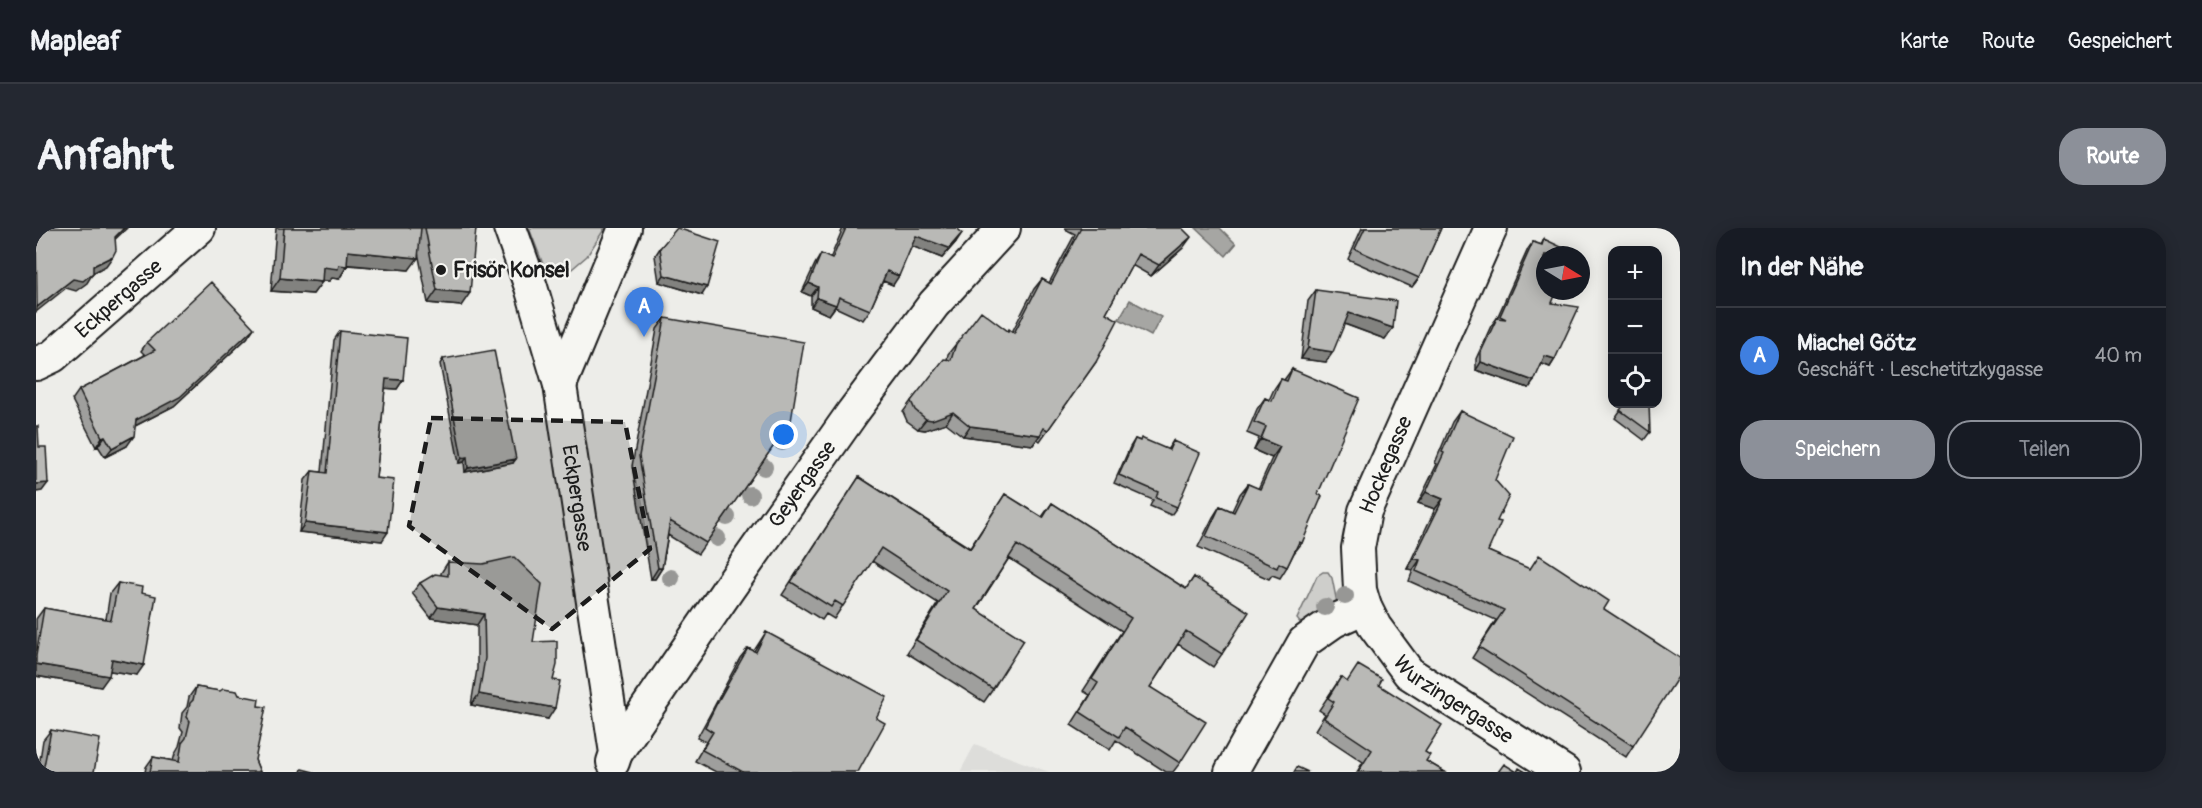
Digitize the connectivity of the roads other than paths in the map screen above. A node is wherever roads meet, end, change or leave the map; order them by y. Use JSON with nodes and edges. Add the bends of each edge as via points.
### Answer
{"nodes":[{"id":1,"x":199,"y":228,"type":"edge"},
{"id":2,"x":510,"y":228,"type":"edge"},
{"id":3,"x":625,"y":228,"type":"edge"},
{"id":4,"x":1004,"y":228,"type":"edge"},
{"id":5,"x":1491,"y":228,"type":"edge"},
{"id":6,"x":36,"y":364,"type":"edge"},
{"id":7,"x":560,"y":385,"type":"junction"},
{"id":8,"x":1365,"y":607,"type":"junction"},
{"id":9,"x":613,"y":763,"type":"edge"},
{"id":10,"x":1231,"y":772,"type":"edge"},
{"id":11,"x":1564,"y":772,"type":"edge"}],
"edges":[{"from":1,"to":6,"type":"street","name":"Eckpergasse","via":[[52,356]]},
{"from":2,"to":7,"type":"street","name":"Eckpergasse"},
{"from":3,"to":7,"type":"street"},
{"from":4,"to":9,"type":"street","name":"Geyergasse","via":[[934,304],[860,403],[729,588]]},
{"from":5,"to":8,"type":"street","name":"Hockegasse","via":[[1365,511],[1358,570]]},
{"from":7,"to":9,"type":"street","name":"Eckpergasse"},
{"from":8,"to":10,"type":"street","via":[[1334,621],[1304,642]]},
{"from":8,"to":11,"type":"street","name":"Wurzingergasse","via":[[1409,673]]}]}
